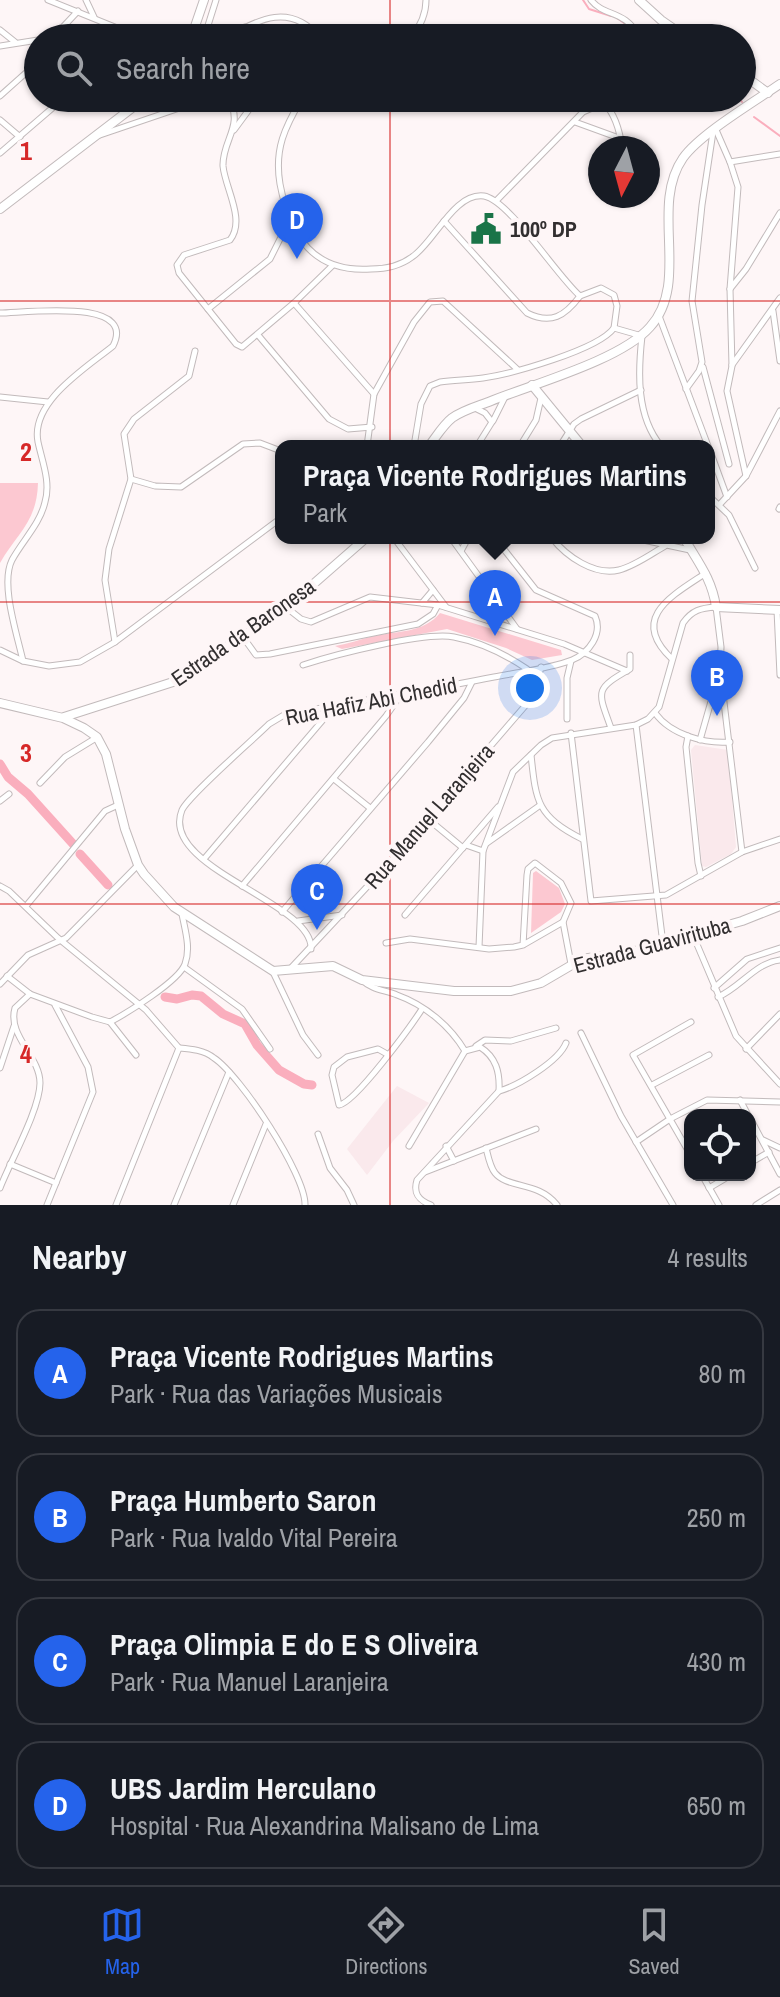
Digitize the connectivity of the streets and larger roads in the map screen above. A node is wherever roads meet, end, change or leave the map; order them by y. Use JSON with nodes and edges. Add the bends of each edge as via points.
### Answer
{"nodes":[{"id":1,"x":48,"y":0,"type":"edge"},
{"id":2,"x":86,"y":0,"type":"edge"},
{"id":3,"x":204,"y":0,"type":"edge"},
{"id":4,"x":216,"y":0,"type":"edge"},
{"id":5,"x":426,"y":0,"type":"edge"},
{"id":6,"x":591,"y":0,"type":"edge"},
{"id":7,"x":641,"y":1,"type":"edge"},
{"id":8,"x":78,"y":11,"type":"junction"},
{"id":9,"x":94,"y":17,"type":"junction"},
{"id":10,"x":66,"y":24,"type":"edge"},
{"id":11,"x":108,"y":24,"type":"edge"},
{"id":12,"x":196,"y":24,"type":"edge"},
{"id":13,"x":208,"y":24,"type":"edge"},
{"id":14,"x":252,"y":24,"type":"edge"},
{"id":15,"x":303,"y":24,"type":"edge"},
{"id":16,"x":420,"y":24,"type":"edge"},
{"id":17,"x":631,"y":24,"type":"edge"},
{"id":18,"x":670,"y":24,"type":"edge"},
{"id":19,"x":0,"y":30,"type":"edge"},
{"id":20,"x":24,"y":42,"type":"edge"},
{"id":21,"x":15,"y":43,"type":"junction"},
{"id":22,"x":0,"y":46,"type":"edge"},
{"id":23,"x":24,"y":75,"type":"edge"},
{"id":24,"x":756,"y":84,"type":"edge"},
{"id":25,"x":780,"y":84,"type":"edge"},
{"id":26,"x":768,"y":93,"type":"junction"},
{"id":27,"x":0,"y":96,"type":"edge"},
{"id":28,"x":756,"y":102,"type":"edge"},
{"id":29,"x":48,"y":112,"type":"edge"},
{"id":30,"x":127,"y":112,"type":"edge"},
{"id":31,"x":167,"y":112,"type":"edge"},
{"id":32,"x":233,"y":112,"type":"edge"},
{"id":33,"x":247,"y":112,"type":"edge"},
{"id":34,"x":294,"y":112,"type":"edge"},
{"id":35,"x":584,"y":112,"type":"edge"},
{"id":36,"x":610,"y":112,"type":"edge"},
{"id":37,"x":742,"y":112,"type":"edge"},
{"id":38,"x":0,"y":120,"type":"edge"},
{"id":39,"x":575,"y":122,"type":"junction"},
{"id":40,"x":234,"y":130,"type":"junction"},
{"id":41,"x":715,"y":131,"type":"junction"},
{"id":42,"x":95,"y":136,"type":"junction"},
{"id":43,"x":614,"y":136,"type":"edge"},
{"id":44,"x":619,"y":136,"type":"edge"},
{"id":45,"x":20,"y":137,"type":"junction"},
{"id":46,"x":0,"y":153,"type":"edge"},
{"id":47,"x":780,"y":154,"type":"edge"},
{"id":48,"x":730,"y":162,"type":"junction"},
{"id":49,"x":496,"y":201,"type":"junction"},
{"id":50,"x":0,"y":209,"type":"edge"},
{"id":51,"x":286,"y":210,"type":"junction"},
{"id":52,"x":780,"y":213,"type":"edge"},
{"id":53,"x":444,"y":221,"type":"junction"},
{"id":54,"x":332,"y":266,"type":"junction"},
{"id":55,"x":730,"y":289,"type":"junction"},
{"id":56,"x":580,"y":296,"type":"junction"},
{"id":57,"x":780,"y":298,"type":"edge"},
{"id":58,"x":294,"y":303,"type":"junction"},
{"id":59,"x":208,"y":309,"type":"junction"},
{"id":60,"x":773,"y":309,"type":"junction"},
{"id":61,"x":0,"y":313,"type":"edge"},
{"id":62,"x":659,"y":316,"type":"junction"},
{"id":63,"x":614,"y":328,"type":"junction"},
{"id":64,"x":258,"y":335,"type":"junction"},
{"id":65,"x":642,"y":336,"type":"junction"},
{"id":66,"x":195,"y":351,"type":"dead end"},
{"id":67,"x":780,"y":361,"type":"edge"},
{"id":68,"x":702,"y":362,"type":"junction"},
{"id":69,"x":732,"y":366,"type":"junction"},
{"id":70,"x":517,"y":369,"type":"junction"},
{"id":71,"x":532,"y":385,"type":"junction"},
{"id":72,"x":686,"y":389,"type":"junction"},
{"id":73,"x":641,"y":390,"type":"junction"},
{"id":74,"x":374,"y":394,"type":"junction"},
{"id":75,"x":506,"y":395,"type":"junction"},
{"id":76,"x":0,"y":397,"type":"edge"},
{"id":77,"x":541,"y":398,"type":"junction"},
{"id":78,"x":48,"y":402,"type":"junction"},
{"id":79,"x":474,"y":408,"type":"junction"},
{"id":80,"x":780,"y":411,"type":"edge"},
{"id":81,"x":492,"y":422,"type":"junction"},
{"id":82,"x":372,"y":427,"type":"junction"},
{"id":83,"x":570,"y":430,"type":"junction"},
{"id":84,"x":369,"y":440,"type":"edge"},
{"id":85,"x":415,"y":440,"type":"edge"},
{"id":86,"x":434,"y":440,"type":"edge"},
{"id":87,"x":481,"y":440,"type":"edge"},
{"id":88,"x":524,"y":440,"type":"edge"},
{"id":89,"x":564,"y":440,"type":"edge"},
{"id":90,"x":578,"y":440,"type":"edge"},
{"id":91,"x":658,"y":440,"type":"edge"},
{"id":92,"x":706,"y":440,"type":"edge"},
{"id":93,"x":275,"y":449,"type":"edge"},
{"id":94,"x":715,"y":464,"type":"edge"},
{"id":95,"x":729,"y":464,"type":"dead end"},
{"id":96,"x":746,"y":476,"type":"junction"},
{"id":97,"x":131,"y":479,"type":"junction"},
{"id":98,"x":727,"y":497,"type":"junction"},
{"id":99,"x":715,"y":500,"type":"edge"},
{"id":100,"x":720,"y":504,"type":"junction"},
{"id":101,"x":275,"y":522,"type":"edge"},
{"id":102,"x":359,"y":544,"type":"edge"},
{"id":103,"x":398,"y":544,"type":"edge"},
{"id":104,"x":456,"y":544,"type":"edge"},
{"id":105,"x":465,"y":544,"type":"edge"},
{"id":106,"x":500,"y":544,"type":"edge"},
{"id":107,"x":557,"y":544,"type":"edge"},
{"id":108,"x":657,"y":544,"type":"edge"},
{"id":109,"x":688,"y":544,"type":"edge"},
{"id":110,"x":665,"y":546,"type":"junction"},
{"id":111,"x":691,"y":550,"type":"junction"},
{"id":112,"x":461,"y":551,"type":"junction"},
{"id":113,"x":755,"y":568,"type":"dead end"},
{"id":114,"x":706,"y":572,"type":"junction"},
{"id":115,"x":433,"y":590,"type":"junction"},
{"id":116,"x":422,"y":603,"type":"junction"},
{"id":117,"x":438,"y":605,"type":"junction"},
{"id":118,"x":716,"y":607,"type":"junction"},
{"id":119,"x":286,"y":608,"type":"junction"},
{"id":120,"x":446,"y":608,"type":"junction"},
{"id":121,"x":504,"y":610,"type":"junction"},
{"id":122,"x":779,"y":610,"type":"edge"},
{"id":123,"x":495,"y":623,"type":"junction"},
{"id":124,"x":518,"y":630,"type":"junction"},
{"id":125,"x":243,"y":636,"type":"junction"},
{"id":126,"x":115,"y":642,"type":"junction"},
{"id":127,"x":323,"y":645,"type":"junction"},
{"id":128,"x":0,"y":650,"type":"edge"},
{"id":129,"x":583,"y":653,"type":"junction"},
{"id":130,"x":340,"y":654,"type":"junction"},
{"id":131,"x":630,"y":655,"type":"dead end"},
{"id":132,"x":672,"y":659,"type":"junction"},
{"id":133,"x":572,"y":660,"type":"junction"},
{"id":134,"x":23,"y":661,"type":"junction"},
{"id":135,"x":303,"y":665,"type":"dead end"},
{"id":136,"x":541,"y":667,"type":"junction"},
{"id":137,"x":720,"y":669,"type":"junction"},
{"id":138,"x":529,"y":670,"type":"junction"},
{"id":139,"x":627,"y":671,"type":"junction"},
{"id":140,"x":780,"y":675,"type":"edge"},
{"id":141,"x":472,"y":681,"type":"junction"},
{"id":142,"x":402,"y":693,"type":"junction"},
{"id":143,"x":0,"y":703,"type":"edge"},
{"id":144,"x":332,"y":706,"type":"junction"},
{"id":145,"x":655,"y":713,"type":"junction"},
{"id":146,"x":63,"y":718,"type":"junction"},
{"id":147,"x":567,"y":719,"type":"dead end"},
{"id":148,"x":636,"y":725,"type":"junction"},
{"id":149,"x":611,"y":728,"type":"junction"},
{"id":150,"x":571,"y":733,"type":"junction"},
{"id":151,"x":688,"y":736,"type":"junction"},
{"id":152,"x":97,"y":737,"type":"junction"},
{"id":153,"x":700,"y":740,"type":"junction"},
{"id":154,"x":730,"y":742,"type":"junction"},
{"id":155,"x":531,"y":754,"type":"junction"},
{"id":156,"x":333,"y":779,"type":"junction"},
{"id":157,"x":40,"y":783,"type":"dead end"},
{"id":158,"x":9,"y":794,"type":"dead end"},
{"id":159,"x":0,"y":801,"type":"edge"},
{"id":160,"x":118,"y":805,"type":"junction"},
{"id":161,"x":500,"y":805,"type":"junction"},
{"id":162,"x":539,"y":806,"type":"junction"},
{"id":163,"x":370,"y":808,"type":"junction"},
{"id":164,"x":428,"y":819,"type":"junction"},
{"id":165,"x":583,"y":839,"type":"junction"},
{"id":166,"x":780,"y":839,"type":"edge"},
{"id":167,"x":486,"y":843,"type":"junction"},
{"id":168,"x":464,"y":846,"type":"junction"},
{"id":169,"x":483,"y":851,"type":"junction"},
{"id":170,"x":742,"y":852,"type":"junction"},
{"id":171,"x":204,"y":859,"type":"junction"},
{"id":172,"x":138,"y":865,"type":"junction"},
{"id":173,"x":701,"y":876,"type":"junction"},
{"id":174,"x":0,"y":886,"type":"edge"},
{"id":175,"x":242,"y":886,"type":"junction"},
{"id":176,"x":657,"y":896,"type":"junction"},
{"id":177,"x":26,"y":906,"type":"junction"},
{"id":178,"x":780,"y":906,"type":"edge"},
{"id":179,"x":282,"y":912,"type":"junction"},
{"id":180,"x":181,"y":913,"type":"junction"},
{"id":181,"x":342,"y":915,"type":"junction"},
{"id":182,"x":405,"y":915,"type":"dead end"},
{"id":183,"x":297,"y":921,"type":"junction"},
{"id":184,"x":563,"y":922,"type":"junction"},
{"id":185,"x":693,"y":935,"type":"junction"},
{"id":186,"x":62,"y":940,"type":"junction"},
{"id":187,"x":386,"y":943,"type":"dead end"},
{"id":188,"x":663,"y":944,"type":"junction"},
{"id":189,"x":523,"y":945,"type":"junction"},
{"id":190,"x":479,"y":947,"type":"junction"},
{"id":191,"x":780,"y":948,"type":"edge"},
{"id":192,"x":311,"y":949,"type":"junction"},
{"id":193,"x":304,"y":956,"type":"junction"},
{"id":194,"x":780,"y":960,"type":"edge"},
{"id":195,"x":571,"y":964,"type":"junction"},
{"id":196,"x":184,"y":967,"type":"junction"},
{"id":197,"x":293,"y":970,"type":"junction"},
{"id":198,"x":273,"y":971,"type":"junction"},
{"id":199,"x":7,"y":976,"type":"junction"},
{"id":200,"x":362,"y":980,"type":"junction"},
{"id":201,"x":0,"y":984,"type":"edge"},
{"id":202,"x":714,"y":988,"type":"junction"},
{"id":203,"x":30,"y":994,"type":"junction"},
{"id":204,"x":718,"y":997,"type":"junction"},
{"id":205,"x":138,"y":1004,"type":"junction"},
{"id":206,"x":55,"y":1005,"type":"junction"},
{"id":207,"x":780,"y":1007,"type":"edge"},
{"id":208,"x":422,"y":1009,"type":"junction"},
{"id":209,"x":778,"y":1015,"type":"edge"},
{"id":210,"x":110,"y":1022,"type":"junction"},
{"id":211,"x":691,"y":1022,"type":"dead end"},
{"id":212,"x":14,"y":1026,"type":"junction"},
{"id":213,"x":556,"y":1028,"type":"dead end"},
{"id":214,"x":581,"y":1033,"type":"dead end"},
{"id":215,"x":566,"y":1043,"type":"dead end"},
{"id":216,"x":179,"y":1048,"type":"junction"},
{"id":217,"x":475,"y":1048,"type":"junction"},
{"id":218,"x":270,"y":1049,"type":"dead end"},
{"id":219,"x":746,"y":1049,"type":"junction"},
{"id":220,"x":465,"y":1051,"type":"junction"},
{"id":221,"x":387,"y":1054,"type":"junction"},
{"id":222,"x":136,"y":1055,"type":"dead end"},
{"id":223,"x":318,"y":1055,"type":"dead end"},
{"id":224,"x":709,"y":1055,"type":"dead end"},
{"id":225,"x":0,"y":1068,"type":"edge"},
{"id":226,"x":229,"y":1072,"type":"junction"},
{"id":227,"x":780,"y":1084,"type":"edge"},
{"id":228,"x":652,"y":1085,"type":"junction"},
{"id":229,"x":499,"y":1091,"type":"junction"},
{"id":230,"x":740,"y":1100,"type":"junction"},
{"id":231,"x":780,"y":1102,"type":"edge"},
{"id":232,"x":745,"y":1109,"type":"edge"},
{"id":233,"x":670,"y":1119,"type":"junction"},
{"id":234,"x":266,"y":1124,"type":"junction"},
{"id":235,"x":756,"y":1128,"type":"edge"},
{"id":236,"x":536,"y":1129,"type":"dead end"},
{"id":237,"x":318,"y":1134,"type":"dead end"},
{"id":238,"x":762,"y":1139,"type":"junction"},
{"id":239,"x":636,"y":1142,"type":"junction"},
{"id":240,"x":684,"y":1144,"type":"edge"},
{"id":241,"x":409,"y":1146,"type":"dead end"},
{"id":242,"x":446,"y":1146,"type":"junction"},
{"id":243,"x":486,"y":1148,"type":"junction"},
{"id":244,"x":780,"y":1148,"type":"edge"},
{"id":245,"x":769,"y":1152,"type":"junction"},
{"id":246,"x":756,"y":1160,"type":"edge"},
{"id":247,"x":454,"y":1161,"type":"junction"},
{"id":248,"x":10,"y":1164,"type":"junction"},
{"id":249,"x":421,"y":1173,"type":"junction"},
{"id":250,"x":780,"y":1174,"type":"edge"},
{"id":251,"x":705,"y":1181,"type":"edge"},
{"id":252,"x":721,"y":1181,"type":"edge"},
{"id":253,"x":56,"y":1183,"type":"junction"},
{"id":254,"x":0,"y":1188,"type":"edge"},
{"id":255,"x":709,"y":1188,"type":"junction"},
{"id":256,"x":780,"y":1190,"type":"edge"},
{"id":257,"x":768,"y":1202,"type":"edge"},
{"id":258,"x":47,"y":1205,"type":"edge"},
{"id":259,"x":116,"y":1205,"type":"edge"},
{"id":260,"x":174,"y":1205,"type":"edge"},
{"id":261,"x":233,"y":1205,"type":"edge"},
{"id":262,"x":305,"y":1205,"type":"edge"},
{"id":263,"x":354,"y":1205,"type":"edge"},
{"id":264,"x":431,"y":1205,"type":"edge"},
{"id":265,"x":557,"y":1205,"type":"edge"},
{"id":266,"x":673,"y":1205,"type":"edge"},
{"id":267,"x":719,"y":1205,"type":"edge"},
{"id":268,"x":756,"y":1205,"type":"edge"}],
"edges":[{"from":1,"to":8,"type":"street"},
{"from":2,"to":9,"type":"street"},
{"from":3,"to":12,"type":"street"},
{"from":4,"to":13,"type":"street"},
{"from":5,"to":16,"type":"street"},
{"from":6,"to":17,"type":"street"},
{"from":7,"to":18,"type":"street"},
{"from":8,"to":9,"type":"street"},
{"from":8,"to":10,"type":"street"},
{"from":9,"to":11,"type":"street"},
{"from":14,"to":15,"type":"street","via":[[269,17],[289,17]]},
{"from":19,"to":21,"type":"street"},
{"from":20,"to":21,"type":"street"},
{"from":21,"to":22,"type":"street"},
{"from":23,"to":27,"type":"street"},
{"from":24,"to":26,"type":"street"},
{"from":25,"to":26,"type":"street"},
{"from":26,"to":28,"type":"street"},
{"from":29,"to":45,"type":"street"},
{"from":30,"to":42,"type":"street"},
{"from":31,"to":42,"type":"street"},
{"from":32,"to":40,"type":"street"},
{"from":33,"to":40,"type":"street"},
{"from":34,"to":51,"type":"street","via":[[278,150]]},
{"from":35,"to":39,"type":"street"},
{"from":36,"to":44,"type":"street"},
{"from":37,"to":41,"type":"street"},
{"from":38,"to":45,"type":"street"},
{"from":39,"to":43,"type":"street"},
{"from":39,"to":49,"type":"street"},
{"from":40,"to":59,"type":"street","via":[[223,165],[234,236],[184,255],[177,265]]},
{"from":41,"to":48,"type":"street"},
{"from":41,"to":62,"type":"street","via":[[690,150],[677,170],[670,203],[667,292]]},
{"from":41,"to":68,"type":"street","via":[[692,301]]},
{"from":42,"to":50,"type":"street"},
{"from":45,"to":46,"type":"street"},
{"from":47,"to":48,"type":"street"},
{"from":48,"to":55,"type":"street","via":[[738,187]]},
{"from":49,"to":53,"type":"street","via":[[467,199]]},
{"from":49,"to":56,"type":"street"},
{"from":51,"to":54,"type":"street","via":[[308,248]]},
{"from":51,"to":59,"type":"street","via":[[270,259]]},
{"from":52,"to":55,"type":"street"},
{"from":53,"to":54,"type":"street","via":[[414,256],[399,265],[360,270]]},
{"from":53,"to":56,"type":"street","via":[[527,313],[557,318]]},
{"from":54,"to":58,"type":"street"},
{"from":55,"to":69,"type":"street"},
{"from":56,"to":63,"type":"street","via":[[601,288],[614,295]]},
{"from":57,"to":60,"type":"street"},
{"from":58,"to":64,"type":"street"},
{"from":58,"to":74,"type":"street"},
{"from":59,"to":64,"type":"street","via":[[236,344],[246,345]]},
{"from":60,"to":67,"type":"street"},
{"from":60,"to":69,"type":"street"},
{"from":61,"to":78,"type":"street","via":[[91,312],[106,315],[117,328],[113,346]]},
{"from":62,"to":65,"type":"street"},
{"from":62,"to":72,"type":"street"},
{"from":63,"to":65,"type":"street"},
{"from":63,"to":70,"type":"street","via":[[601,340]]},
{"from":64,"to":82,"type":"street","via":[[329,419],[348,429]]},
{"from":65,"to":71,"type":"street","via":[[591,364]]},
{"from":65,"to":73,"type":"street"},
{"from":66,"to":97,"type":"street","via":[[189,376],[127,427]]},
{"from":68,"to":72,"type":"street"},
{"from":68,"to":95,"type":"street"},
{"from":69,"to":96,"type":"street","via":[[727,391]]},
{"from":70,"to":74,"type":"street","via":[[443,301],[430,302]]},
{"from":70,"to":85,"type":"street","via":[[430,386]]},
{"from":71,"to":75,"type":"street"},
{"from":71,"to":77,"type":"street"},
{"from":72,"to":92,"type":"street"},
{"from":73,"to":83,"type":"street","via":[[590,414]]},
{"from":73,"to":91,"type":"street"},
{"from":74,"to":82,"type":"street"},
{"from":75,"to":79,"type":"street"},
{"from":75,"to":81,"type":"street"},
{"from":76,"to":78,"type":"street"},
{"from":77,"to":83,"type":"street"},
{"from":77,"to":88,"type":"street"},
{"from":78,"to":134,"type":"street","via":[[36,431],[46,500],[7,571]]},
{"from":79,"to":81,"type":"street"},
{"from":79,"to":86,"type":"street","via":[[448,421]]},
{"from":80,"to":96,"type":"street"},
{"from":81,"to":87,"type":"street"},
{"from":82,"to":84,"type":"street"},
{"from":83,"to":89,"type":"street"},
{"from":83,"to":90,"type":"street"},
{"from":93,"to":97,"type":"street","via":[[243,444],[181,487]]},
{"from":94,"to":98,"type":"street"},
{"from":96,"to":98,"type":"street"},
{"from":97,"to":126,"type":"street","via":[[106,561]]},
{"from":98,"to":100,"type":"street"},
{"from":99,"to":100,"type":"street"},
{"from":100,"to":113,"type":"street"},
{"from":101,"to":126,"type":"street"},
{"from":102,"to":119,"type":"street","name":"Estrada da Baronesa"},
{"from":103,"to":115,"type":"street"},
{"from":104,"to":112,"type":"street"},
{"from":105,"to":112,"type":"street"},
{"from":106,"to":129,"type":"street","via":[[536,590],[595,616],[597,633]]},
{"from":107,"to":110,"type":"street","via":[[569,557],[607,571],[622,569]]},
{"from":108,"to":110,"type":"street"},
{"from":109,"to":111,"type":"street"},
{"from":110,"to":111,"type":"street"},
{"from":111,"to":114,"type":"street"},
{"from":112,"to":121,"type":"street"},
{"from":114,"to":118,"type":"street"},
{"from":114,"to":132,"type":"street","via":[[659,608],[655,637]]},
{"from":115,"to":116,"type":"street"},
{"from":115,"to":120,"type":"street"},
{"from":116,"to":117,"type":"street"},
{"from":116,"to":119,"type":"street","via":[[370,597],[311,622]]},
{"from":117,"to":120,"type":"street"},
{"from":117,"to":127,"type":"street","via":[[418,624]]},
{"from":118,"to":122,"type":"street"},
{"from":118,"to":132,"type":"street","via":[[689,614]]},
{"from":118,"to":137,"type":"street"},
{"from":119,"to":125,"type":"street","name":"Estrada da Baronesa"},
{"from":120,"to":123,"type":"street"},
{"from":121,"to":123,"type":"street"},
{"from":121,"to":124,"type":"street"},
{"from":122,"to":140,"type":"street"},
{"from":123,"to":124,"type":"street"},
{"from":124,"to":129,"type":"street"},
{"from":125,"to":127,"type":"street","via":[[260,656]]},
{"from":125,"to":146,"type":"street","name":"Estrada da Baronesa","via":[[173,682]]},
{"from":126,"to":134,"type":"street","via":[[66,666]]},
{"from":127,"to":130,"type":"street"},
{"from":128,"to":134,"type":"street"},
{"from":129,"to":133,"type":"street","name":"Rua Hafiz Abi Chedid"},
{"from":129,"to":139,"type":"street"},
{"from":130,"to":135,"type":"street"},
{"from":130,"to":138,"type":"street","via":[[454,636],[504,654]]},
{"from":131,"to":139,"type":"street"},
{"from":132,"to":145,"type":"street"},
{"from":133,"to":136,"type":"street","name":"Rua Hafiz Abi Chedid"},
{"from":133,"to":147,"type":"street"},
{"from":136,"to":138,"type":"street","name":"Rua Hafiz Abi Chedid"},
{"from":136,"to":164,"type":"street","name":"Rua Manuel Laranjeira","via":[[525,706]]},
{"from":137,"to":153,"type":"street"},
{"from":137,"to":154,"type":"street"},
{"from":138,"to":141,"type":"street","name":"Rua Hafiz Abi Chedid"},
{"from":139,"to":149,"type":"street","via":[[602,688]]},
{"from":141,"to":142,"type":"street","name":"Rua Hafiz Abi Chedid"},
{"from":141,"to":163,"type":"street","via":[[464,698]]},
{"from":142,"to":144,"type":"street","name":"Rua Hafiz Abi Chedid"},
{"from":142,"to":156,"type":"street"},
{"from":143,"to":146,"type":"street"},
{"from":144,"to":171,"type":"street"},
{"from":144,"to":171,"type":"street","name":"Rua Hafiz Abi Chedid","via":[[284,715],[269,724],[186,804],[180,821],[183,838]]},
{"from":145,"to":148,"type":"street"},
{"from":145,"to":151,"type":"street"},
{"from":146,"to":152,"type":"street"},
{"from":148,"to":149,"type":"street"},
{"from":148,"to":176,"type":"street"},
{"from":149,"to":150,"type":"street"},
{"from":150,"to":155,"type":"street","via":[[547,740]]},
{"from":150,"to":165,"type":"street"},
{"from":151,"to":153,"type":"street"},
{"from":151,"to":173,"type":"street"},
{"from":152,"to":157,"type":"street","via":[[65,757]]},
{"from":152,"to":160,"type":"street"},
{"from":153,"to":154,"type":"street"},
{"from":154,"to":170,"type":"street"},
{"from":155,"to":161,"type":"street","via":[[509,777]]},
{"from":155,"to":162,"type":"street"},
{"from":156,"to":163,"type":"street"},
{"from":156,"to":175,"type":"street"},
{"from":158,"to":159,"type":"street"},
{"from":160,"to":172,"type":"street"},
{"from":160,"to":177,"type":"street","via":[[105,811]]},
{"from":161,"to":167,"type":"street"},
{"from":161,"to":168,"type":"street"},
{"from":162,"to":165,"type":"street"},
{"from":162,"to":167,"type":"street"},
{"from":163,"to":179,"type":"street"},
{"from":164,"to":168,"type":"street"},
{"from":164,"to":181,"type":"street","name":"Rua Manuel Laranjeira"},
{"from":165,"to":176,"type":"street","via":[[592,901]]},
{"from":166,"to":170,"type":"street"},
{"from":167,"to":169,"type":"street"},
{"from":168,"to":169,"type":"street"},
{"from":168,"to":182,"type":"street"},
{"from":169,"to":190,"type":"street"},
{"from":170,"to":173,"type":"street"},
{"from":171,"to":175,"type":"street","name":"Rua Hafiz Abi Chedid"},
{"from":172,"to":180,"type":"street"},
{"from":172,"to":186,"type":"street"},
{"from":173,"to":176,"type":"street"},
{"from":174,"to":177,"type":"street"},
{"from":175,"to":179,"type":"street","name":"Rua Hafiz Abi Chedid"},
{"from":176,"to":188,"type":"street"},
{"from":177,"to":186,"type":"street"},
{"from":178,"to":185,"type":"street","name":"Estrada Guavirituba"},
{"from":179,"to":183,"type":"street","name":"Rua Hafiz Abi Chedid"},
{"from":180,"to":196,"type":"street","via":[[187,939]]},
{"from":180,"to":198,"type":"street"},
{"from":181,"to":183,"type":"street"},
{"from":181,"to":192,"type":"street","name":"Rua Manuel Laranjeira"},
{"from":183,"to":192,"type":"street","via":[[309,935]]},
{"from":184,"to":189,"type":"street"},
{"from":184,"to":189,"type":"street","via":[[571,903],[566,888],[535,863],[527,875]]},
{"from":184,"to":195,"type":"street"},
{"from":185,"to":188,"type":"street","name":"Estrada Guavirituba"},
{"from":185,"to":202,"type":"street"},
{"from":186,"to":199,"type":"street","via":[[28,955]]},
{"from":186,"to":205,"type":"street"},
{"from":187,"to":190,"type":"street","via":[[426,939]]},
{"from":188,"to":195,"type":"street","name":"Estrada Guavirituba"},
{"from":189,"to":190,"type":"street"},
{"from":191,"to":202,"type":"street","via":[[747,959]]},
{"from":192,"to":193,"type":"street","name":"Rua Manuel Laranjeira"},
{"from":193,"to":197,"type":"street","name":"Rua Manuel Laranjeira"},
{"from":193,"to":197,"type":"street","name":"Rua Manuel Laranjeira"},
{"from":194,"to":204,"type":"street","via":[[760,966]]},
{"from":195,"to":200,"type":"street","name":"Estrada Guavirituba","via":[[541,983],[511,991],[454,991]]},
{"from":196,"to":205,"type":"street"},
{"from":196,"to":218,"type":"street","via":[[242,1009]]},
{"from":197,"to":198,"type":"street","name":"Estrada Guavirituba"},
{"from":197,"to":200,"type":"street","name":"Estrada Guavirituba","via":[[333,966]]},
{"from":198,"to":223,"type":"street"},
{"from":199,"to":201,"type":"street"},
{"from":199,"to":203,"type":"street"},
{"from":200,"to":208,"type":"street"},
{"from":202,"to":204,"type":"street"},
{"from":203,"to":206,"type":"street"},
{"from":203,"to":212,"type":"street","via":[[15,1008]]},
{"from":204,"to":219,"type":"street"},
{"from":205,"to":210,"type":"street"},
{"from":205,"to":216,"type":"street"},
{"from":206,"to":210,"type":"street"},
{"from":206,"to":253,"type":"street","via":[[93,1087]]},
{"from":207,"to":209,"type":"street"},
{"from":208,"to":220,"type":"street","via":[[451,1030]]},
{"from":208,"to":221,"type":"street"},
{"from":209,"to":219,"type":"street"},
{"from":210,"to":222,"type":"street"},
{"from":211,"to":228,"type":"street","via":[[633,1055]]},
{"from":212,"to":225,"type":"street"},
{"from":212,"to":248,"type":"street","via":[[40,1080]]},
{"from":213,"to":217,"type":"street","via":[[511,1041],[485,1040]]},
{"from":214,"to":239,"type":"street"},
{"from":215,"to":229,"type":"street","via":[[530,1078]]},
{"from":216,"to":226,"type":"street","via":[[205,1053]]},
{"from":216,"to":259,"type":"street"},
{"from":217,"to":220,"type":"street"},
{"from":217,"to":229,"type":"street","via":[[495,1061]]},
{"from":219,"to":227,"type":"street"},
{"from":220,"to":241,"type":"street"},
{"from":221,"to":221,"type":"street","via":[[374,1049],[334,1067],[339,1105],[348,1102]]},
{"from":224,"to":228,"type":"street"},
{"from":226,"to":234,"type":"street"},
{"from":226,"to":260,"type":"street"},
{"from":228,"to":233,"type":"street"},
{"from":229,"to":242,"type":"street"},
{"from":230,"to":231,"type":"street"},
{"from":230,"to":232,"type":"street"},
{"from":230,"to":233,"type":"street","via":[[707,1100]]},
{"from":233,"to":239,"type":"street"},
{"from":233,"to":240,"type":"street"},
{"from":234,"to":261,"type":"street"},
{"from":234,"to":262,"type":"street","via":[[291,1158]]},
{"from":235,"to":238,"type":"street"},
{"from":236,"to":243,"type":"street"},
{"from":237,"to":263,"type":"street","via":[[330,1168]]},
{"from":238,"to":244,"type":"street"},
{"from":238,"to":245,"type":"street"},
{"from":239,"to":266,"type":"street"},
{"from":242,"to":247,"type":"street"},
{"from":242,"to":249,"type":"street"},
{"from":243,"to":247,"type":"street"},
{"from":243,"to":265,"type":"street","via":[[499,1177],[545,1192]]},
{"from":245,"to":246,"type":"street"},
{"from":245,"to":250,"type":"street"},
{"from":247,"to":249,"type":"street"},
{"from":248,"to":253,"type":"street"},
{"from":248,"to":254,"type":"street"},
{"from":249,"to":264,"type":"street","via":[[416,1194]]},
{"from":251,"to":255,"type":"street"},
{"from":252,"to":255,"type":"street"},
{"from":253,"to":258,"type":"street"},
{"from":255,"to":267,"type":"street"},
{"from":256,"to":257,"type":"street"},
{"from":257,"to":268,"type":"street"}]}
